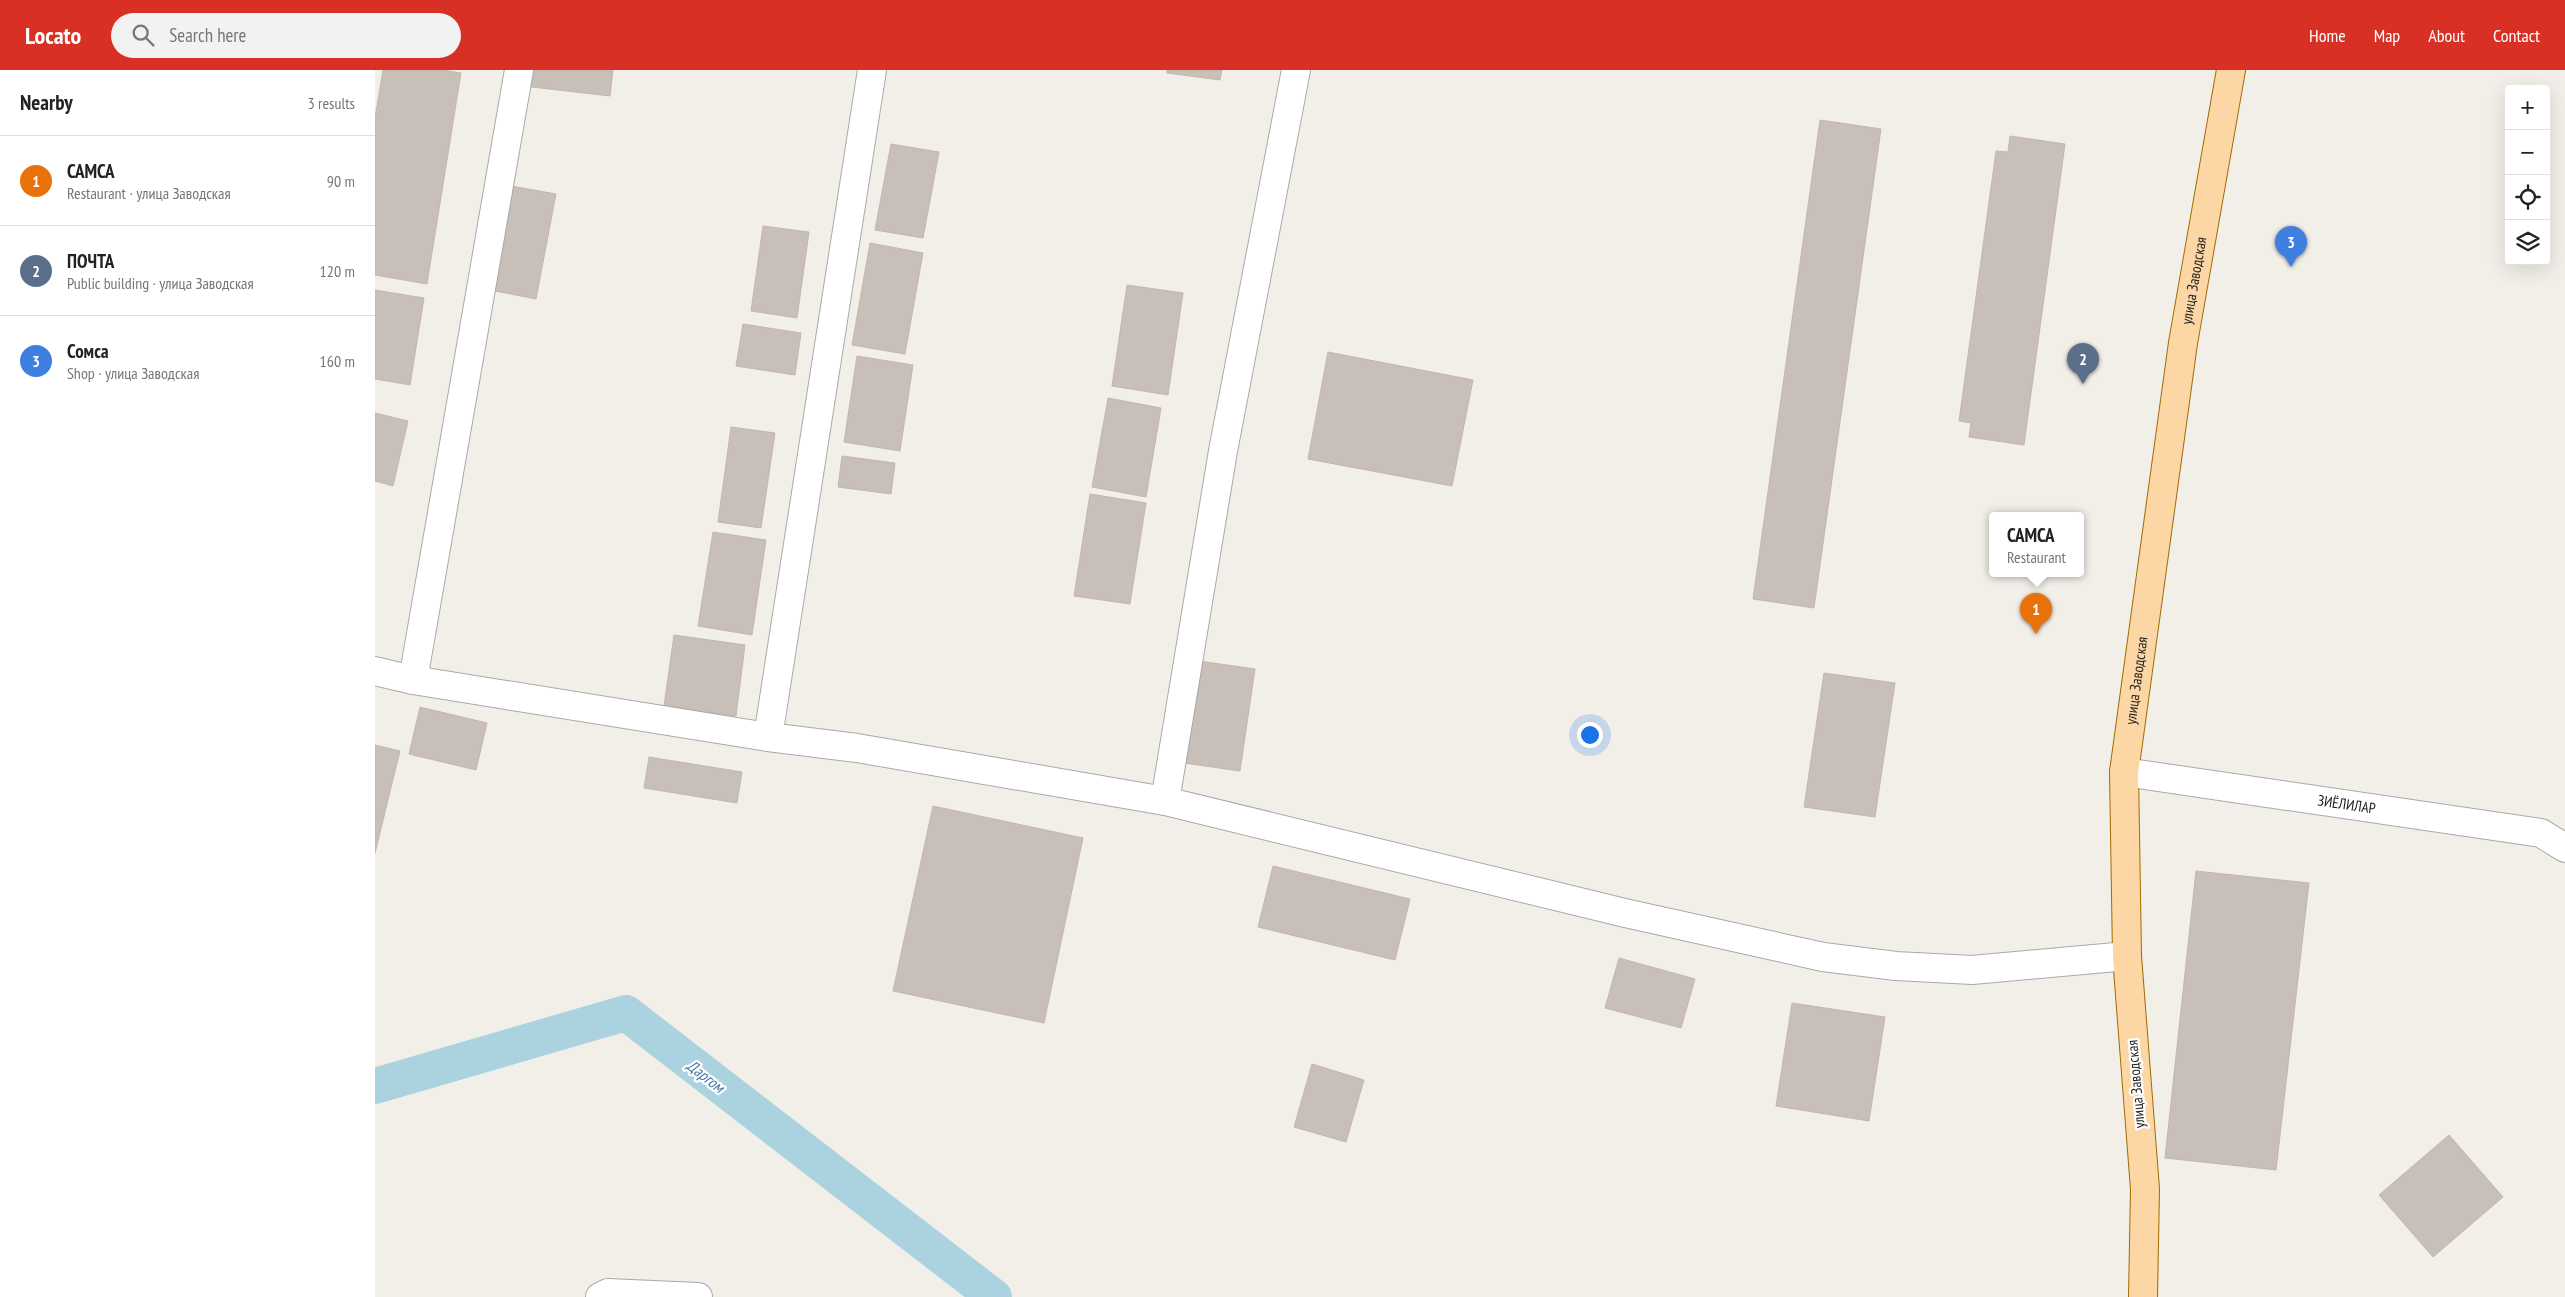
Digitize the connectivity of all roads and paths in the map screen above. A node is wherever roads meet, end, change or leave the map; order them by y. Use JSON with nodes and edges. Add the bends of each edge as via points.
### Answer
{"nodes":[{"id":1,"x":519,"y":70,"type":"edge"},
{"id":2,"x":872,"y":70,"type":"edge"},
{"id":3,"x":1296,"y":70,"type":"edge"},
{"id":4,"x":2231,"y":70,"type":"edge"},
{"id":5,"x":375,"y":671,"type":"edge"},
{"id":6,"x":413,"y":680,"type":"junction"},
{"id":7,"x":768,"y":737,"type":"junction"},
{"id":8,"x":2124,"y":772,"type":"junction"},
{"id":9,"x":1165,"y":802,"type":"junction"},
{"id":10,"x":2565,"y":848,"type":"edge"},
{"id":11,"x":2127,"y":956,"type":"junction"},
{"id":12,"x":601,"y":1297,"type":"edge"},
{"id":13,"x":698,"y":1297,"type":"edge"},
{"id":14,"x":2143,"y":1297,"type":"edge"}],
"edges":[{"from":1,"to":6,"type":"street"},
{"from":2,"to":7,"type":"street"},
{"from":3,"to":9,"type":"street","via":[[1223,451]]},
{"from":4,"to":8,"type":"main road","name":"улица Заводская","via":[[2183,343]]},
{"from":5,"to":6,"type":"street"},
{"from":6,"to":7,"type":"street"},
{"from":7,"to":9,"type":"street","via":[[857,748]]},
{"from":8,"to":10,"type":"street","name":"ЗИЁЛИЛАР","via":[[2541,833]]},
{"from":8,"to":11,"type":"main road","name":"улица Заводская"},
{"from":9,"to":11,"type":"street","via":[[1625,913],[1823,957],[1896,966],[1972,970]]},
{"from":11,"to":14,"type":"main road","name":"улица Заводская","via":[[2145,1189]]},
{"from":12,"to":13,"type":"street","via":[[607,1293]]}]}
